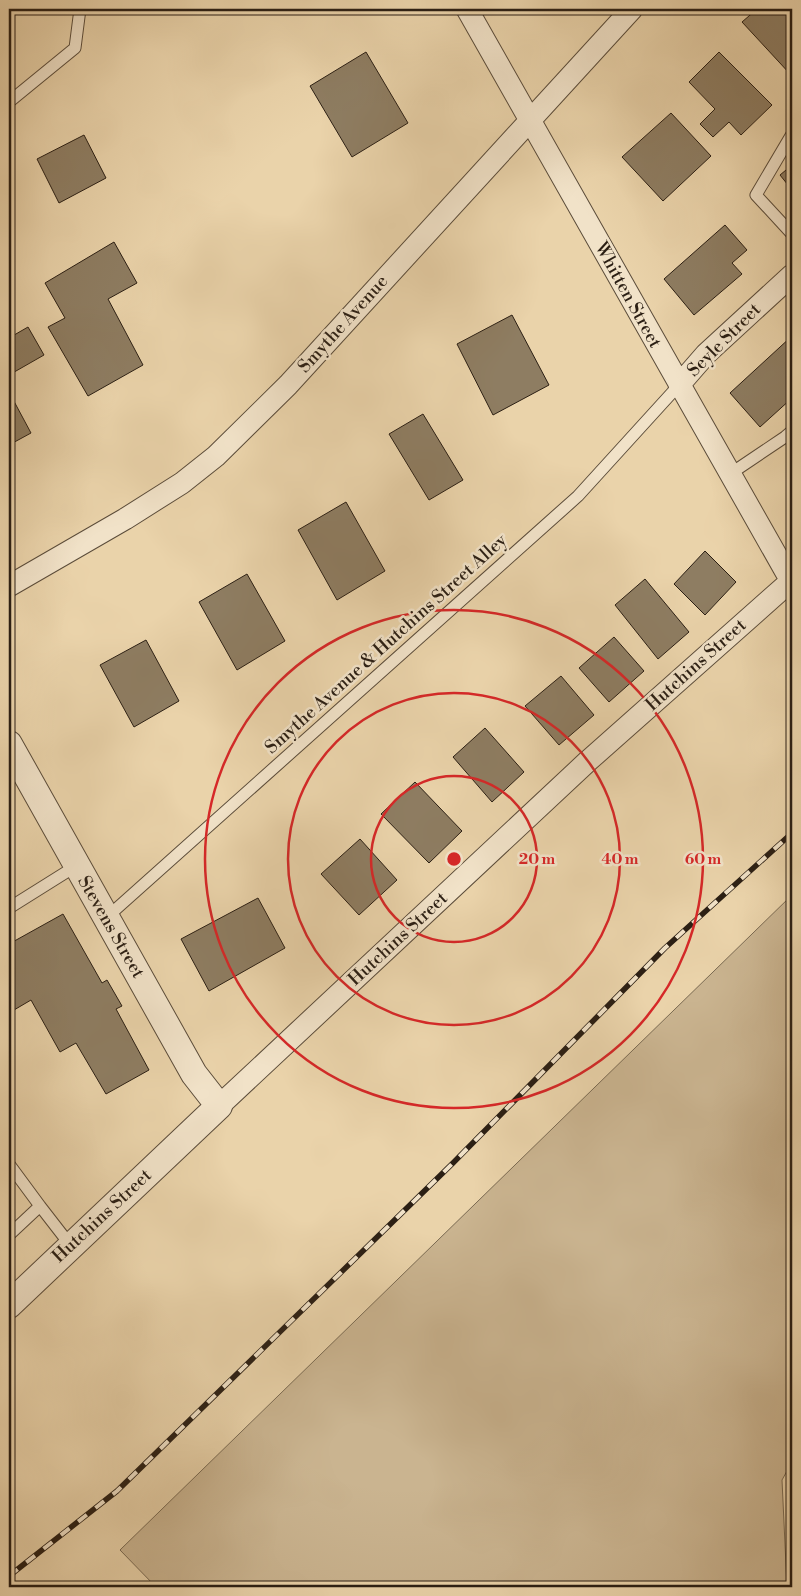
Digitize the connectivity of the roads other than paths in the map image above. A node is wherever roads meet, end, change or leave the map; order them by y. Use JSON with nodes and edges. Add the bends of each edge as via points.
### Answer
{"nodes":[{"id":1,"x":80,"y":9,"type":"edge"},
{"id":2,"x":467,"y":9,"type":"edge"},
{"id":3,"x":632,"y":9,"type":"edge"},
{"id":4,"x":9,"y":102,"type":"edge"},
{"id":5,"x":530,"y":120,"type":"junction"},
{"id":6,"x":792,"y":134,"type":"edge"},
{"id":7,"x":792,"y":234,"type":"edge"},
{"id":8,"x":792,"y":275,"type":"edge"},
{"id":9,"x":679,"y":386,"type":"junction"},
{"id":10,"x":792,"y":431,"type":"edge"},
{"id":11,"x":730,"y":474,"type":"junction"},
{"id":12,"x":792,"y":580,"type":"edge"},
{"id":13,"x":9,"y":586,"type":"edge"},
{"id":14,"x":9,"y":744,"type":"edge"},
{"id":15,"x":76,"y":866,"type":"junction"},
{"id":16,"x":9,"y":908,"type":"edge"},
{"id":17,"x":106,"y":918,"type":"junction"},
{"id":18,"x":219,"y":1106,"type":"junction"},
{"id":19,"x":9,"y":1164,"type":"edge"},
{"id":20,"x":40,"y":1206,"type":"junction"},
{"id":21,"x":9,"y":1235,"type":"edge"},
{"id":22,"x":71,"y":1246,"type":"junction"},
{"id":23,"x":9,"y":1305,"type":"edge"}],
"edges":[{"from":1,"to":4,"type":"lane","via":[[75,48]]},
{"from":2,"to":5,"type":"street","name":"Whitten Street"},
{"from":3,"to":5,"type":"street","name":"Smythe Avenue"},
{"from":5,"to":9,"type":"street","name":"Whitten Street"},
{"from":5,"to":13,"type":"street","name":"Smythe Avenue","via":[[288,385],[216,456],[182,483],[126,519]]},
{"from":6,"to":7,"type":"lane","via":[[756,195]]},
{"from":8,"to":9,"type":"street","name":"Seyle Street","via":[[706,354]]},
{"from":9,"to":11,"type":"street","name":"Whitten Street"},
{"from":9,"to":17,"type":"lane","name":"Smythe Avenue & Hutchins Street Alley","via":[[578,496]]},
{"from":10,"to":11,"type":"lane"},
{"from":11,"to":12,"type":"street","name":"Whitten Street"},
{"from":12,"to":18,"type":"street","name":"Hutchins Street","via":[[588,761]]},
{"from":14,"to":15,"type":"street","name":"Stevens Street"},
{"from":15,"to":16,"type":"lane"},
{"from":15,"to":17,"type":"street","name":"Stevens Street"},
{"from":17,"to":18,"type":"street","name":"Stevens Street","via":[[194,1074]]},
{"from":18,"to":22,"type":"street","name":"Hutchins Street"},
{"from":19,"to":20,"type":"lane"},
{"from":20,"to":21,"type":"lane"},
{"from":20,"to":22,"type":"lane"},
{"from":22,"to":23,"type":"street","name":"Hutchins Street"}]}
